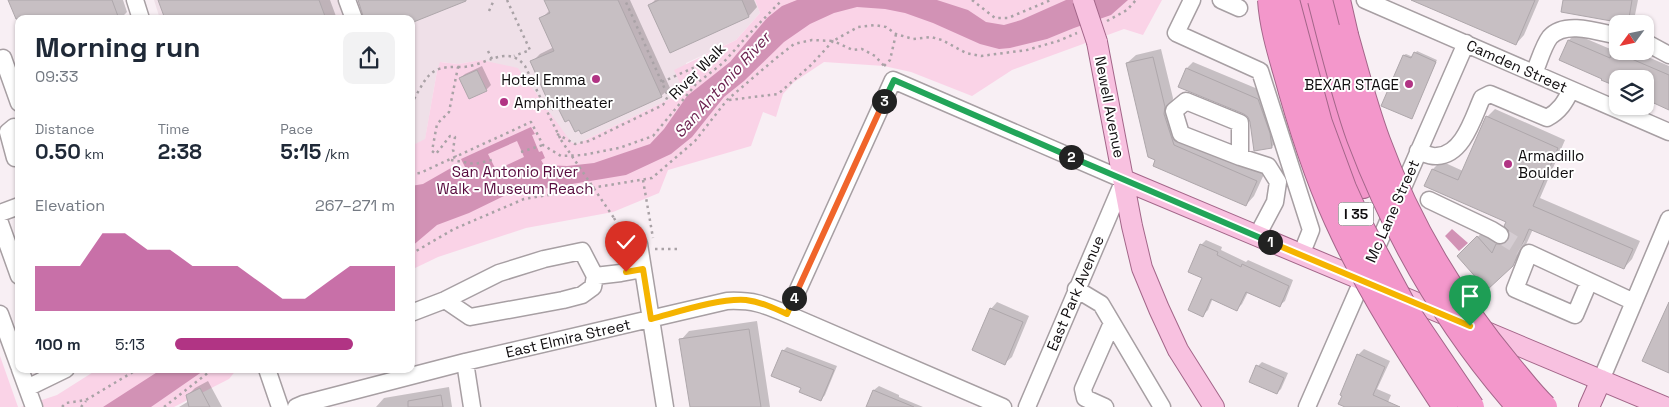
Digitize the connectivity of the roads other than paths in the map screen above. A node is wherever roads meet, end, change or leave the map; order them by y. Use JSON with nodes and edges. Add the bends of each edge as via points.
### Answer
{"nodes":[{"id":1,"x":134,"y":0,"type":"edge"},
{"id":2,"x":347,"y":0,"type":"edge"},
{"id":3,"x":1083,"y":0,"type":"edge"},
{"id":4,"x":1192,"y":0,"type":"edge"},
{"id":5,"x":1221,"y":0,"type":"edge"},
{"id":6,"x":1270,"y":0,"type":"edge"},
{"id":7,"x":1287,"y":0,"type":"edge"},
{"id":8,"x":1310,"y":0,"type":"edge"},
{"id":9,"x":1320,"y":0,"type":"edge"},
{"id":10,"x":1339,"y":0,"type":"edge"},
{"id":11,"x":1365,"y":0,"type":"edge"},
{"id":12,"x":1240,"y":8,"type":"dead end"},
{"id":13,"x":140,"y":15,"type":"edge"},
{"id":14,"x":353,"y":15,"type":"edge"},
{"id":15,"x":1609,"y":34,"type":"edge"},
{"id":16,"x":1466,"y":43,"type":"junction"},
{"id":17,"x":1654,"y":47,"type":"edge"},
{"id":18,"x":1669,"y":55,"type":"edge"},
{"id":19,"x":0,"y":59,"type":"edge"},
{"id":20,"x":1534,"y":72,"type":"junction"},
{"id":21,"x":1570,"y":90,"type":"junction"},
{"id":22,"x":15,"y":92,"type":"edge"},
{"id":23,"x":13,"y":126,"type":"edge"},
{"id":24,"x":1669,"y":132,"type":"edge"},
{"id":25,"x":1418,"y":150,"type":"junction"},
{"id":26,"x":1240,"y":157,"type":"dead end"},
{"id":27,"x":11,"y":159,"type":"edge"},
{"id":28,"x":1124,"y":180,"type":"junction"},
{"id":29,"x":1429,"y":200,"type":"dead end"},
{"id":30,"x":15,"y":207,"type":"edge"},
{"id":31,"x":0,"y":213,"type":"edge"},
{"id":32,"x":1669,"y":219,"type":"edge"},
{"id":33,"x":0,"y":223,"type":"edge"},
{"id":34,"x":1500,"y":235,"type":"tunnel mouth"},
{"id":35,"x":1256,"y":236,"type":"junction"},
{"id":36,"x":639,"y":242,"type":"road end"},
{"id":37,"x":1301,"y":255,"type":"junction"},
{"id":38,"x":15,"y":265,"type":"edge"},
{"id":39,"x":643,"y":269,"type":"junction"},
{"id":40,"x":595,"y":276,"type":"junction"},
{"id":41,"x":1362,"y":280,"type":"junction"},
{"id":42,"x":1589,"y":282,"type":"junction"},
{"id":43,"x":1076,"y":289,"type":"junction"},
{"id":44,"x":1430,"y":295,"type":"junction"},
{"id":45,"x":445,"y":300,"type":"junction"},
{"id":46,"x":1634,"y":302,"type":"junction"},
{"id":47,"x":415,"y":311,"type":"edge"},
{"id":48,"x":0,"y":314,"type":"edge"},
{"id":49,"x":787,"y":314,"type":"junction"},
{"id":50,"x":651,"y":319,"type":"junction"},
{"id":51,"x":1112,"y":323,"type":"junction"},
{"id":52,"x":15,"y":356,"type":"edge"},
{"id":53,"x":466,"y":362,"type":"junction"},
{"id":54,"x":21,"y":373,"type":"edge"},
{"id":55,"x":53,"y":373,"type":"edge"},
{"id":56,"x":268,"y":373,"type":"edge"},
{"id":57,"x":1600,"y":380,"type":"junction"},
{"id":58,"x":27,"y":388,"type":"junction"},
{"id":59,"x":34,"y":407,"type":"edge"},
{"id":60,"x":280,"y":407,"type":"edge"},
{"id":61,"x":296,"y":407,"type":"edge"},
{"id":62,"x":472,"y":407,"type":"edge"},
{"id":63,"x":664,"y":407,"type":"edge"},
{"id":64,"x":1003,"y":407,"type":"edge"},
{"id":65,"x":1027,"y":407,"type":"edge"},
{"id":66,"x":1106,"y":407,"type":"edge"},
{"id":67,"x":1162,"y":407,"type":"edge"},
{"id":68,"x":1214,"y":407,"type":"edge"},
{"id":69,"x":1306,"y":407,"type":"edge"},
{"id":70,"x":1445,"y":407,"type":"edge"},
{"id":71,"x":1472,"y":407,"type":"edge"},
{"id":72,"x":1498,"y":407,"type":"edge"},
{"id":73,"x":1520,"y":407,"type":"edge"},
{"id":74,"x":1544,"y":407,"type":"edge"},
{"id":75,"x":1589,"y":407,"type":"edge"},
{"id":76,"x":1665,"y":407,"type":"edge"}],
"edges":[{"from":1,"to":13,"type":"street"},
{"from":2,"to":14,"type":"street"},
{"from":3,"to":28,"type":"main road","name":"Newell Avenue","bridge":true},
{"from":4,"to":37,"type":"street","via":[[1176,33],[1260,71],[1311,230]]},
{"from":5,"to":12,"type":"street"},
{"from":6,"to":70,"type":"highway","number":"I 35","bridge":true,"via":[[1286,75],[1327,198],[1387,317]]},
{"from":7,"to":71,"type":"highway","number":"I 35","bridge":true,"via":[[1320,124],[1363,230],[1405,308]]},
{"from":8,"to":44,"type":"highway","number":"I 35","via":[[1331,91],[1363,186],[1388,237]]},
{"from":9,"to":44,"type":"highway","bridge":true,"via":[[1359,137]]},
{"from":10,"to":74,"type":"highway","bridge":true,"via":[[1346,35],[1378,140],[1414,223],[1474,320]]},
{"from":11,"to":16,"type":"street","name":"Camden Street"},
{"from":15,"to":20,"type":"street","via":[[1576,27],[1556,32],[1549,38]]},
{"from":16,"to":20,"type":"street","name":"Camden Street"},
{"from":16,"to":25,"type":"street","name":"Mc Lane Street"},
{"from":17,"to":18,"type":"street"},
{"from":19,"to":22,"type":"street","via":[[3,58]]},
{"from":20,"to":21,"type":"street","name":"Camden Street"},
{"from":21,"to":24,"type":"street","name":"Camden Street"},
{"from":21,"to":25,"type":"street","via":[[1557,113],[1547,118],[1486,95],[1460,145],[1450,153],[1436,157]]},
{"from":23,"to":27,"type":"street","via":[[8,132]]},
{"from":25,"to":41,"type":"street","name":"Mc Lane Street"},
{"from":26,"to":35,"type":"street","via":[[1268,166],[1278,182],[1275,202]]},
{"from":28,"to":35,"type":"main road"},
{"from":28,"to":43,"type":"street","name":"East Park Avenue"},
{"from":28,"to":49,"type":"street","via":[[894,80]]},
{"from":28,"to":68,"type":"main road","name":"Newell Avenue","via":[[1142,268],[1178,350]]},
{"from":29,"to":34,"type":"street"},
{"from":30,"to":31,"type":"street"},
{"from":32,"to":46,"type":"street"},
{"from":33,"to":38,"type":"street"},
{"from":35,"to":37,"type":"main road"},
{"from":36,"to":39,"type":"street"},
{"from":37,"to":41,"type":"main road"},
{"from":39,"to":40,"type":"street"},
{"from":39,"to":50,"type":"street"},
{"from":40,"to":45,"type":"street","via":[[593,287],[582,295],[470,317]]},
{"from":40,"to":45,"type":"street","via":[[582,251],[499,273]]},
{"from":41,"to":57,"type":"main road"},
{"from":41,"to":69,"type":"street","name":"Mc Lane Street"},
{"from":42,"to":42,"type":"street","via":[[1525,250],[1515,289],[1575,315]]},
{"from":42,"to":46,"type":"street"},
{"from":43,"to":51,"type":"street","via":[[1101,304]]},
{"from":43,"to":65,"type":"street","name":"East Park Avenue"},
{"from":44,"to":72,"type":"highway","via":[[1460,354]]},
{"from":44,"to":73,"type":"highway","bridge":true},
{"from":45,"to":47,"type":"street"},
{"from":46,"to":57,"type":"street"},
{"from":48,"to":52,"type":"street"},
{"from":49,"to":50,"type":"street","name":"East Elmira Street","via":[[746,300],[726,301]]},
{"from":49,"to":64,"type":"street","name":"East Elmira Street"},
{"from":50,"to":53,"type":"street","name":"East Elmira Street"},
{"from":50,"to":63,"type":"street"},
{"from":51,"to":66,"type":"street","via":[[1082,389],[1086,398]]},
{"from":51,"to":67,"type":"street"},
{"from":53,"to":61,"type":"street","name":"East Elmira Street"},
{"from":53,"to":62,"type":"street"},
{"from":54,"to":58,"type":"street"},
{"from":55,"to":58,"type":"street"},
{"from":56,"to":60,"type":"street"},
{"from":57,"to":75,"type":"main road"},
{"from":57,"to":76,"type":"main road"},
{"from":58,"to":59,"type":"street"}]}
